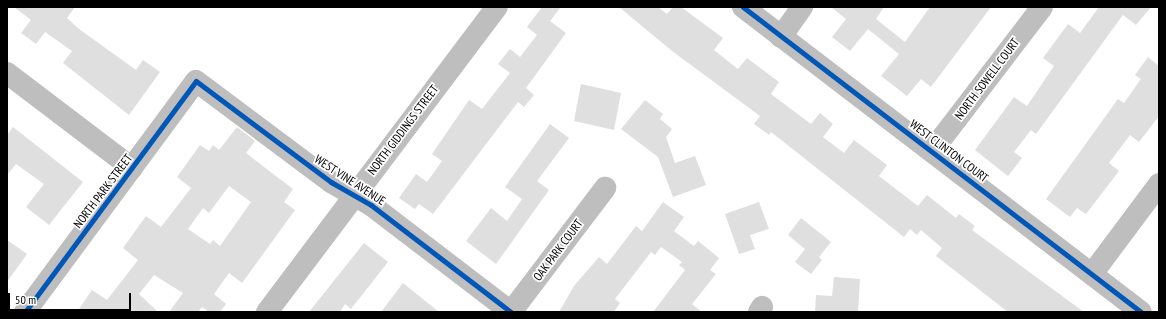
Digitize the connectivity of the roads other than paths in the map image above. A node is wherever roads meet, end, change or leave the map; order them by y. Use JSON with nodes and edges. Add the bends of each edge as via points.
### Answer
{"nodes":[{"id":1,"x":497,"y":7,"type":"edge"},
{"id":2,"x":743,"y":7,"type":"edge"},
{"id":3,"x":802,"y":7,"type":"edge"},
{"id":4,"x":1042,"y":7,"type":"edge"},
{"id":5,"x":781,"y":37,"type":"junction"},
{"id":6,"x":7,"y":73,"type":"edge"},
{"id":7,"x":196,"y":81,"type":"joint"},
{"id":8,"x":932,"y":150,"type":"junction"},
{"id":9,"x":132,"y":168,"type":"junction"},
{"id":10,"x":1159,"y":184,"type":"edge"},
{"id":11,"x":605,"y":188,"type":"dead end"},
{"id":12,"x":354,"y":195,"type":"junction"},
{"id":13,"x":1092,"y":274,"type":"junction"},
{"id":14,"x":273,"y":310,"type":"edge"},
{"id":15,"x":25,"y":312,"type":"edge"},
{"id":16,"x":511,"y":312,"type":"edge"},
{"id":17,"x":1142,"y":312,"type":"edge"}],
"edges":[{"from":1,"to":12,"type":"street","name":"NORTH GIDDINGS STREET"},
{"from":2,"to":5,"type":"street","name":"WEST CLINTON COURT"},
{"from":3,"to":5,"type":"street"},
{"from":4,"to":8,"type":"street","name":"NORTH SOWELL COURT"},
{"from":5,"to":8,"type":"street","name":"WEST CLINTON COURT"},
{"from":6,"to":9,"type":"street"},
{"from":7,"to":9,"type":"street","name":"NORTH PARK STREET"},
{"from":7,"to":12,"type":"street","name":"WEST VINE AVENUE","via":[[331,182]]},
{"from":8,"to":13,"type":"street","name":"WEST CLINTON COURT"},
{"from":9,"to":15,"type":"street","name":"NORTH PARK STREET"},
{"from":10,"to":13,"type":"street"},
{"from":11,"to":16,"type":"street","name":"OAK PARK COURT"},
{"from":12,"to":14,"type":"street","name":"NORTH GIDDINGS STREET"},
{"from":12,"to":16,"type":"street","name":"WEST VINE AVENUE","via":[[371,205]]},
{"from":13,"to":17,"type":"street","name":"WEST CLINTON COURT"}]}
